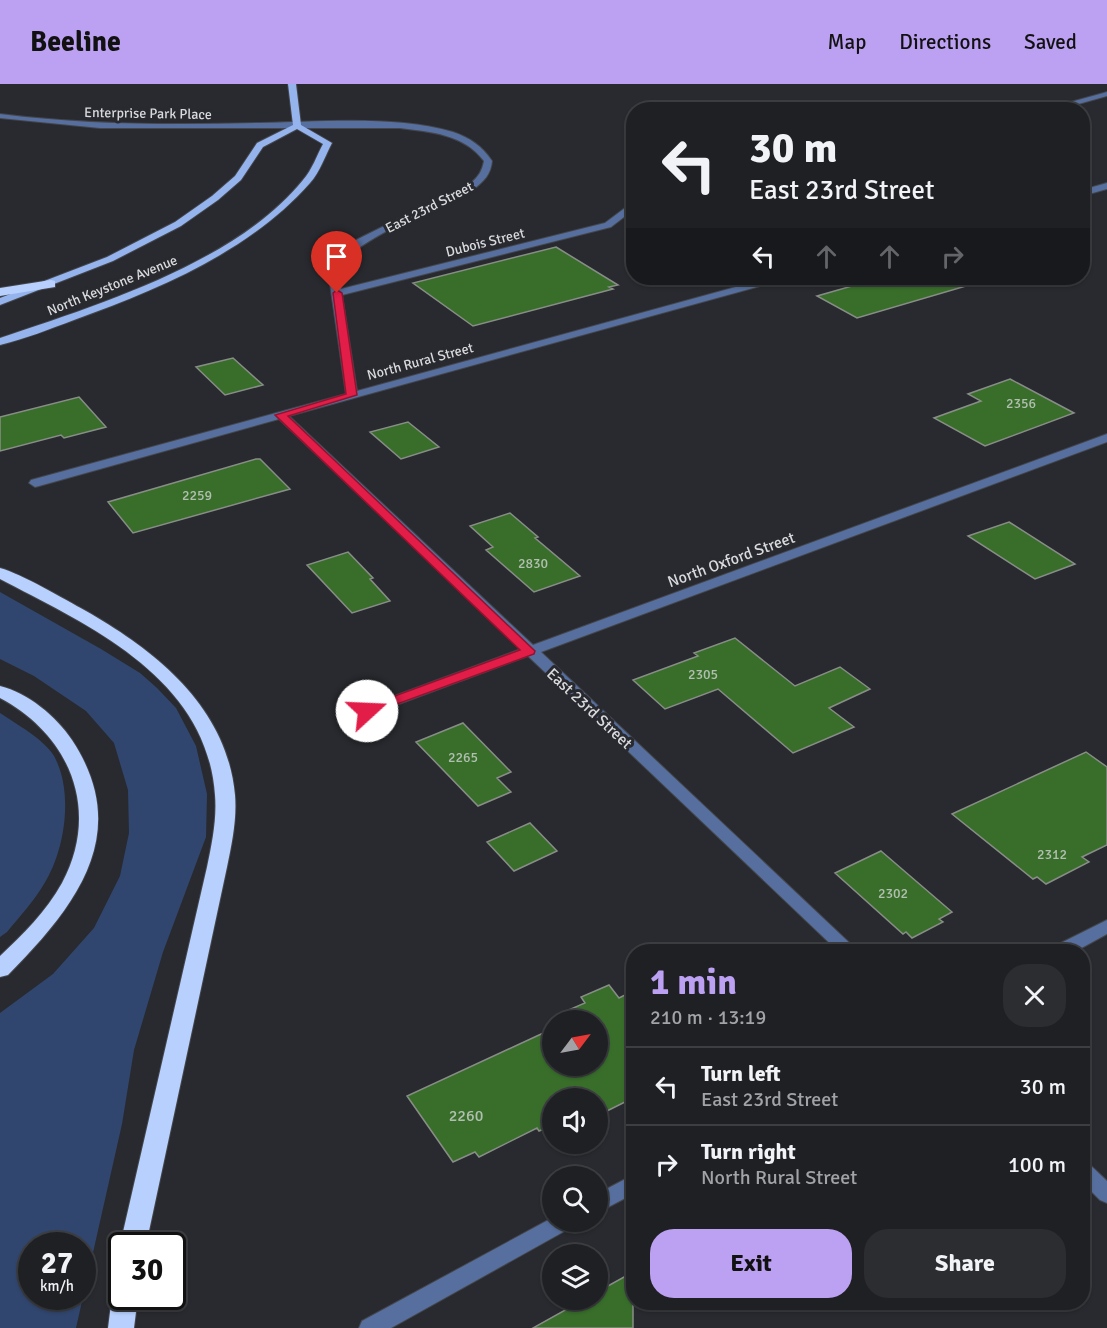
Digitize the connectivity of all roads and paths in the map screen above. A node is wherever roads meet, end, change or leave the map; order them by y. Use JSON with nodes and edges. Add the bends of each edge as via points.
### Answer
{"nodes":[{"id":1,"x":292,"y":84,"type":"edge"},
{"id":2,"x":1107,"y":94,"type":"edge"},
{"id":3,"x":1076,"y":102,"type":"edge"},
{"id":4,"x":0,"y":116,"type":"edge"},
{"id":5,"x":297,"y":126,"type":"junction"},
{"id":6,"x":1107,"y":186,"type":"edge"},
{"id":7,"x":1090,"y":191,"type":"edge"},
{"id":8,"x":626,"y":212,"type":"edge"},
{"id":9,"x":51,"y":284,"type":"junction"},
{"id":10,"x":753,"y":285,"type":"edge"},
{"id":11,"x":0,"y":292,"type":"edge"},
{"id":12,"x":337,"y":293,"type":"junction"},
{"id":13,"x":0,"y":302,"type":"edge"},
{"id":14,"x":0,"y":342,"type":"edge"},
{"id":15,"x":352,"y":395,"type":"junction"},
{"id":16,"x":281,"y":415,"type":"junction"},
{"id":17,"x":1107,"y":438,"type":"edge"},
{"id":18,"x":35,"y":483,"type":"dead end"},
{"id":19,"x":0,"y":573,"type":"edge"},
{"id":20,"x":529,"y":651,"type":"junction"},
{"id":21,"x":0,"y":691,"type":"edge"},
{"id":22,"x":367,"y":711,"type":"dead end"},
{"id":23,"x":1107,"y":926,"type":"edge"},
{"id":24,"x":842,"y":944,"type":"edge"},
{"id":25,"x":1074,"y":944,"type":"edge"},
{"id":26,"x":0,"y":969,"type":"edge"},
{"id":27,"x":1090,"y":1178,"type":"edge"},
{"id":28,"x":626,"y":1188,"type":"edge"},
{"id":29,"x":1107,"y":1194,"type":"edge"},
{"id":30,"x":608,"y":1198,"type":"edge"},
{"id":31,"x":137,"y":1232,"type":"edge"},
{"id":32,"x":545,"y":1232,"type":"edge"},
{"id":33,"x":123,"y":1310,"type":"edge"},
{"id":34,"x":121,"y":1328,"type":"edge"},
{"id":35,"x":370,"y":1328,"type":"edge"}],
"edges":[{"from":1,"to":5,"type":"main road"},
{"from":2,"to":3,"type":"street"},
{"from":4,"to":5,"type":"street","name":"Enterprise Park Place","via":[[105,127]]},
{"from":5,"to":9,"type":"main road","name":"North Keystone Avenue","via":[[260,145],[238,178],[178,224],[135,248]]},
{"from":5,"to":12,"type":"street","name":"East 23rd Street","via":[[420,128],[466,141],[484,153],[488,161],[484,176],[471,187],[359,242],[342,255],[333,270]]},
{"from":5,"to":14,"type":"main road","name":"North Keystone Avenue","via":[[328,143],[324,156],[298,191],[257,227],[150,286]]},
{"from":6,"to":7,"type":"street"},
{"from":8,"to":12,"type":"street","name":"Dubois Street","via":[[601,227]]},
{"from":9,"to":11,"type":"highway"},
{"from":9,"to":13,"type":"main road","name":"North Keystone Avenue"},
{"from":10,"to":15,"type":"street","name":"North Rural Street"},
{"from":12,"to":15,"type":"street","name":"East 23rd Street"},
{"from":15,"to":16,"type":"street","name":"North Rural Street"},
{"from":16,"to":18,"type":"street","name":"North Rural Street"},
{"from":16,"to":20,"type":"street","name":"East 23rd Street"},
{"from":17,"to":20,"type":"street","name":"North Oxford Street"},
{"from":19,"to":31,"type":"highway","via":[[125,640],[150,658],[175,683],[198,716],[215,746],[224,787],[225,826],[217,867]]},
{"from":20,"to":22,"type":"street","name":"North Oxford Street"},
{"from":20,"to":24,"type":"street","name":"East 23rd Street"},
{"from":21,"to":26,"type":"highway","via":[[39,714],[62,738],[78,764],[89,815],[76,877],[59,906]]},
{"from":23,"to":25,"type":"street"},
{"from":27,"to":29,"type":"street"},
{"from":28,"to":30,"type":"street"},
{"from":32,"to":35,"type":"street"},
{"from":33,"to":34,"type":"highway"}]}
